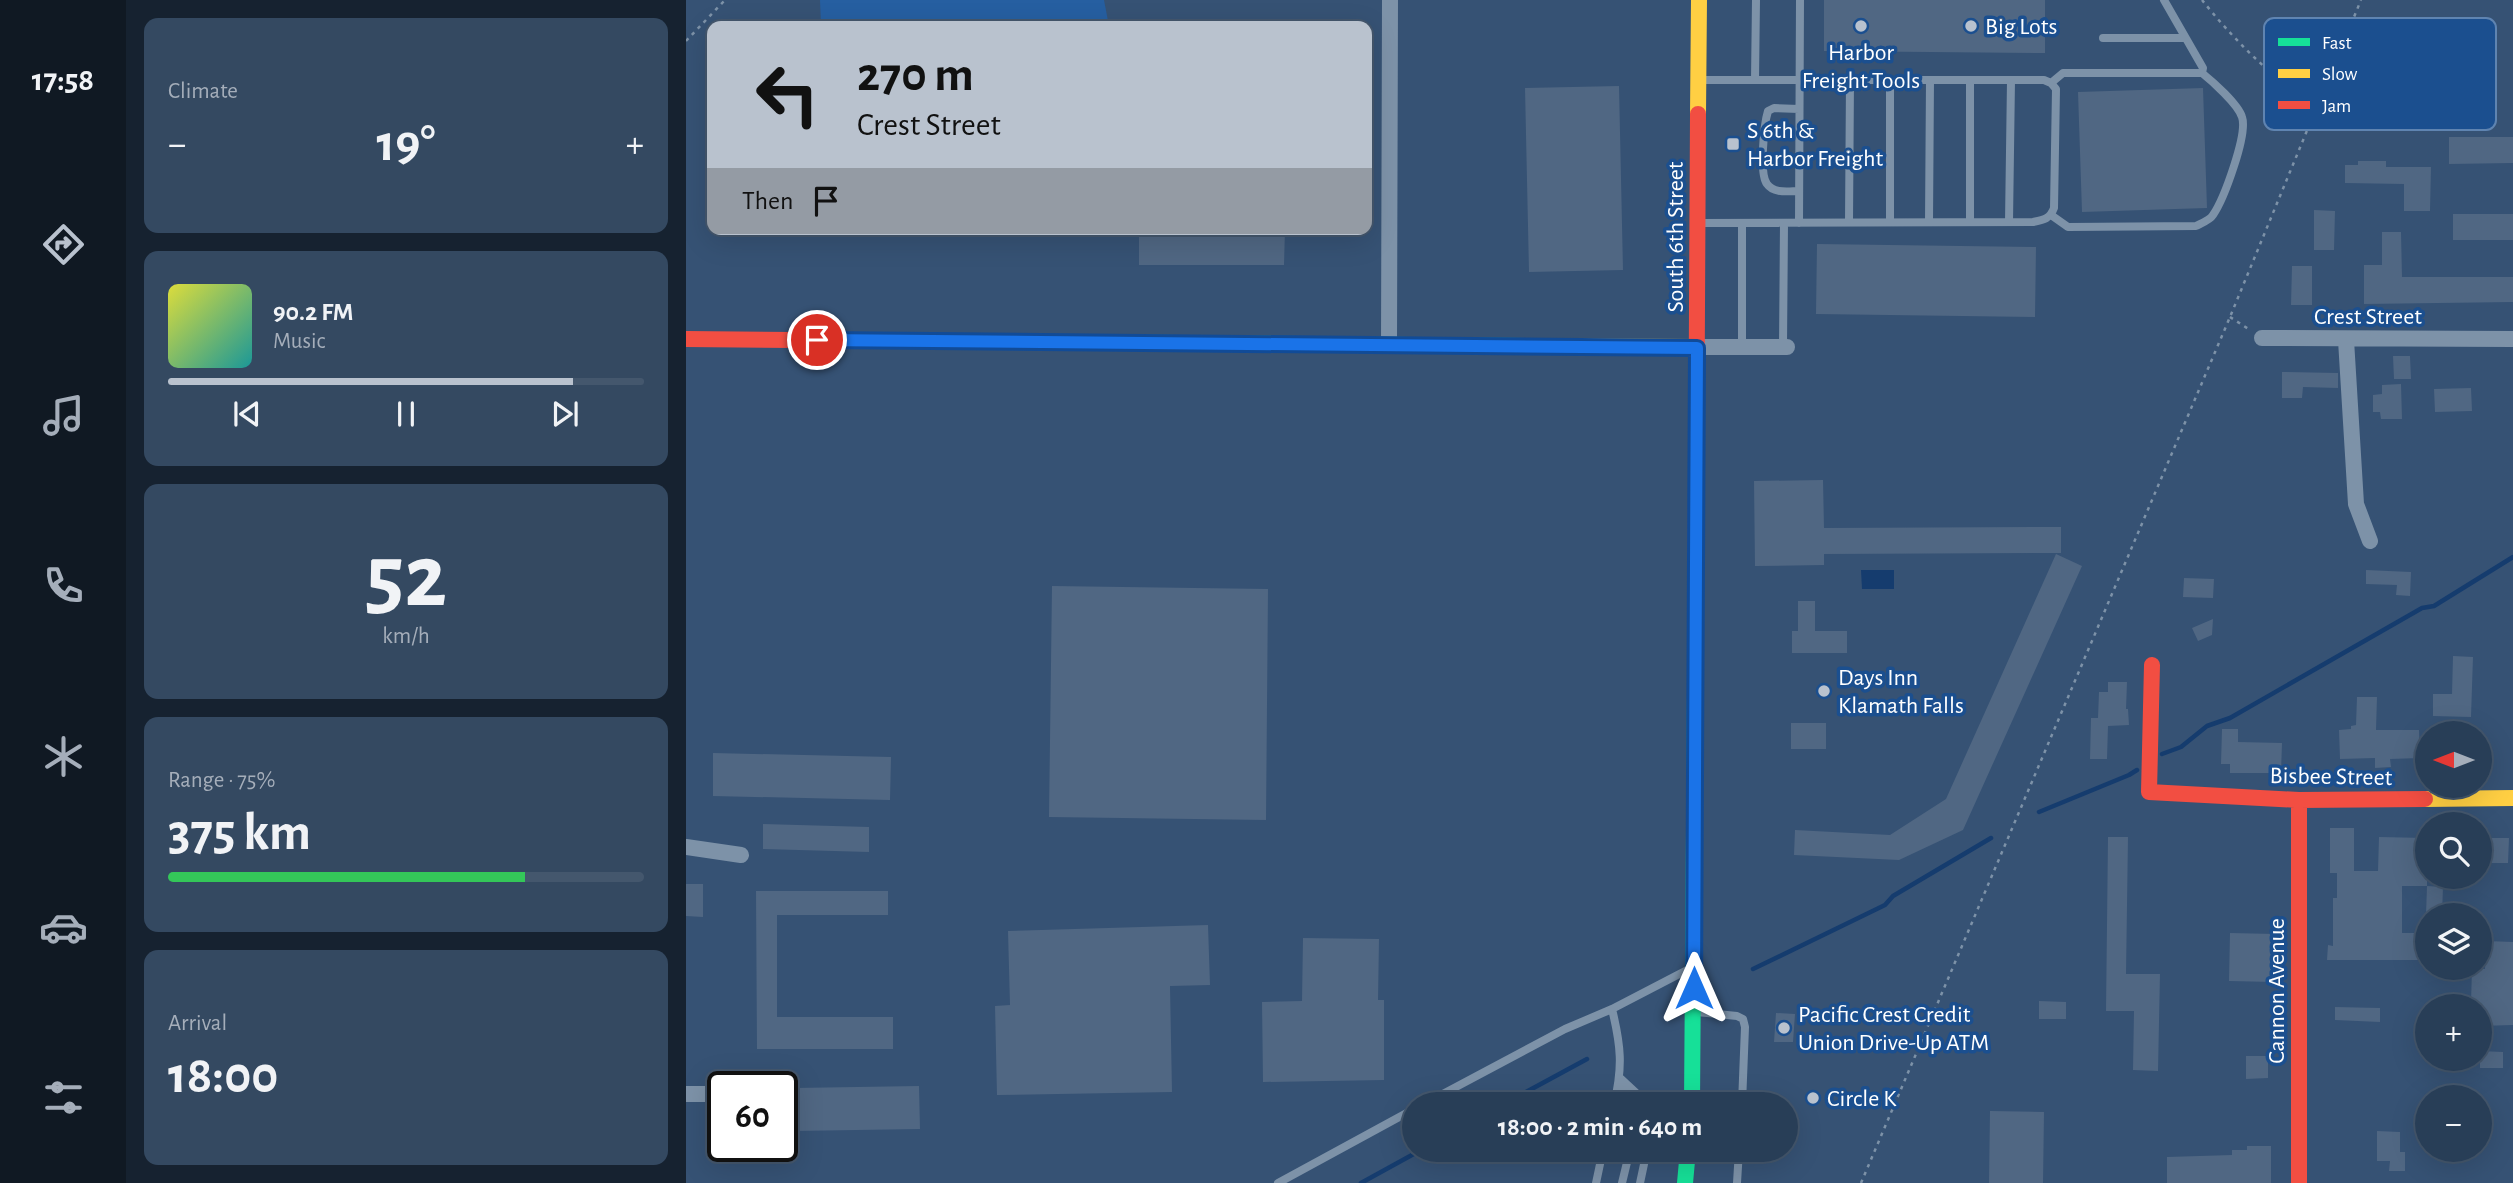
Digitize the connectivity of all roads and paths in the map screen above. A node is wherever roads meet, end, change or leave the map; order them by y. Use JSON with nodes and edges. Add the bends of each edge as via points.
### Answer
{"nodes":[{"id":1,"x":725,"y":0,"type":"edge"},
{"id":2,"x":1390,"y":0,"type":"edge"},
{"id":3,"x":1699,"y":0,"type":"edge"},
{"id":4,"x":1756,"y":0,"type":"edge"},
{"id":5,"x":1800,"y":0,"type":"edge"},
{"id":6,"x":2164,"y":0,"type":"edge"},
{"id":7,"x":2202,"y":0,"type":"edge"},
{"id":8,"x":2361,"y":0,"type":"edge"},
{"id":9,"x":2353,"y":18,"type":"edge"},
{"id":10,"x":2103,"y":38,"type":"dead end"},
{"id":11,"x":2185,"y":38,"type":"junction"},
{"id":12,"x":686,"y":41,"type":"edge"},
{"id":13,"x":2264,"y":64,"type":"edge"},
{"id":14,"x":2202,"y":73,"type":"junction"},
{"id":15,"x":1698,"y":80,"type":"junction"},
{"id":16,"x":1755,"y":80,"type":"junction"},
{"id":17,"x":1799,"y":80,"type":"junction"},
{"id":18,"x":1850,"y":80,"type":"junction"},
{"id":19,"x":1890,"y":80,"type":"junction"},
{"id":20,"x":1930,"y":80,"type":"junction"},
{"id":21,"x":1970,"y":80,"type":"junction"},
{"id":22,"x":2011,"y":80,"type":"junction"},
{"id":23,"x":2051,"y":83,"type":"junction"},
{"id":24,"x":1799,"y":108,"type":"junction"},
{"id":25,"x":2306,"y":130,"type":"edge"},
{"id":26,"x":1799,"y":191,"type":"junction"},
{"id":27,"x":2051,"y":215,"type":"junction"},
{"id":28,"x":1849,"y":222,"type":"junction"},
{"id":29,"x":1889,"y":222,"type":"junction"},
{"id":30,"x":1929,"y":222,"type":"junction"},
{"id":31,"x":1970,"y":222,"type":"junction"},
{"id":32,"x":2009,"y":222,"type":"junction"},
{"id":33,"x":1698,"y":223,"type":"junction"},
{"id":34,"x":1742,"y":223,"type":"junction"},
{"id":35,"x":1784,"y":223,"type":"junction"},
{"id":36,"x":1799,"y":223,"type":"junction"},
{"id":37,"x":2230,"y":317,"type":"junction"},
{"id":38,"x":2262,"y":338,"type":"joint"},
{"id":39,"x":686,"y":339,"type":"edge"},
{"id":40,"x":2513,"y":339,"type":"edge"},
{"id":41,"x":2346,"y":340,"type":"junction"},
{"id":42,"x":1389,"y":345,"type":"junction"},
{"id":43,"x":1742,"y":347,"type":"junction"},
{"id":44,"x":1785,"y":347,"type":"joint"},
{"id":45,"x":1697,"y":348,"type":"junction"},
{"id":46,"x":2370,"y":541,"type":"dead end"},
{"id":47,"x":2152,"y":664,"type":"dead end"},
{"id":48,"x":2513,"y":799,"type":"edge"},
{"id":49,"x":2299,"y":800,"type":"junction"},
{"id":50,"x":686,"y":847,"type":"edge"},
{"id":51,"x":741,"y":855,"type":"dead end"},
{"id":52,"x":1694,"y":966,"type":"junction"},
{"id":53,"x":1612,"y":1009,"type":"junction"},
{"id":54,"x":1694,"y":1011,"type":"junction"},
{"id":55,"x":1620,"y":1078,"type":"junction"},
{"id":56,"x":1447,"y":1092,"type":"edge"},
{"id":57,"x":1617,"y":1092,"type":"edge"},
{"id":58,"x":1626,"y":1092,"type":"edge"},
{"id":59,"x":1635,"y":1092,"type":"edge"},
{"id":60,"x":1692,"y":1092,"type":"edge"},
{"id":61,"x":1742,"y":1092,"type":"edge"},
{"id":62,"x":686,"y":1094,"type":"edge"},
{"id":63,"x":707,"y":1094,"type":"edge"},
{"id":64,"x":1402,"y":1116,"type":"edge"},
{"id":65,"x":1600,"y":1162,"type":"edge"},
{"id":66,"x":1627,"y":1162,"type":"edge"},
{"id":67,"x":1644,"y":1162,"type":"edge"},
{"id":68,"x":1687,"y":1162,"type":"edge"},
{"id":69,"x":1738,"y":1162,"type":"edge"},
{"id":70,"x":1278,"y":1183,"type":"edge"},
{"id":71,"x":1595,"y":1183,"type":"edge"},
{"id":72,"x":1622,"y":1183,"type":"edge"},
{"id":73,"x":1640,"y":1183,"type":"edge"},
{"id":74,"x":1685,"y":1183,"type":"edge"},
{"id":75,"x":1737,"y":1183,"type":"edge"},
{"id":76,"x":1861,"y":1183,"type":"edge"},
{"id":77,"x":2299,"y":1183,"type":"edge"}],
"edges":[{"from":1,"to":12,"type":"path"},
{"from":2,"to":42,"type":"street"},
{"from":3,"to":15,"type":"street","name":"South 6th Street"},
{"from":4,"to":16,"type":"lane"},
{"from":5,"to":17,"type":"lane"},
{"from":6,"to":11,"type":"lane"},
{"from":7,"to":13,"type":"path"},
{"from":8,"to":9,"type":"path"},
{"from":10,"to":11,"type":"lane"},
{"from":11,"to":14,"type":"lane"},
{"from":14,"to":23,"type":"lane","via":[[2063,73]]},
{"from":14,"to":27,"type":"lane","via":[[2242,115],[2244,130],[2212,217],[2196,226],[2147,228],[2068,227]]},
{"from":15,"to":16,"type":"lane"},
{"from":15,"to":33,"type":"street","name":"South 6th Street"},
{"from":16,"to":17,"type":"lane"},
{"from":17,"to":18,"type":"lane"},
{"from":17,"to":24,"type":"lane"},
{"from":18,"to":19,"type":"lane"},
{"from":18,"to":28,"type":"lane"},
{"from":19,"to":20,"type":"lane"},
{"from":19,"to":29,"type":"lane"},
{"from":20,"to":21,"type":"lane"},
{"from":20,"to":30,"type":"lane"},
{"from":21,"to":22,"type":"lane"},
{"from":21,"to":31,"type":"lane"},
{"from":22,"to":23,"type":"lane"},
{"from":22,"to":32,"type":"lane"},
{"from":23,"to":27,"type":"lane","via":[[2056,89]]},
{"from":24,"to":26,"type":"lane"},
{"from":24,"to":26,"type":"lane","via":[[1768,111],[1763,175],[1775,191]]},
{"from":25,"to":37,"type":"path"},
{"from":26,"to":36,"type":"lane"},
{"from":27,"to":32,"type":"lane","via":[[2033,222]]},
{"from":28,"to":29,"type":"lane"},
{"from":28,"to":36,"type":"lane"},
{"from":29,"to":30,"type":"lane"},
{"from":30,"to":31,"type":"lane"},
{"from":31,"to":32,"type":"lane"},
{"from":33,"to":34,"type":"lane"},
{"from":33,"to":45,"type":"street","name":"South 6th Street"},
{"from":34,"to":35,"type":"lane"},
{"from":34,"to":43,"type":"lane"},
{"from":35,"to":36,"type":"lane"},
{"from":35,"to":44,"type":"lane"},
{"from":37,"to":38,"type":"path"},
{"from":37,"to":76,"type":"path"},
{"from":38,"to":41,"type":"street","name":"Crest Street"},
{"from":39,"to":42,"type":"street"},
{"from":40,"to":41,"type":"street","name":"Crest Street"},
{"from":41,"to":46,"type":"street","via":[[2356,504]]},
{"from":42,"to":45,"type":"street"},
{"from":43,"to":44,"type":"street"},
{"from":43,"to":45,"type":"street"},
{"from":45,"to":52,"type":"street","name":"South 6th Street"},
{"from":47,"to":49,"type":"street","name":"Bisbee Street","via":[[2149,792]]},
{"from":48,"to":49,"type":"street","name":"Bisbee Street"},
{"from":49,"to":77,"type":"street","name":"Cannon Avenue"},
{"from":50,"to":51,"type":"street"},
{"from":52,"to":53,"type":"lane"},
{"from":52,"to":54,"type":"street","name":"South 6th Street"},
{"from":53,"to":55,"type":"lane","via":[[1620,1042]]},
{"from":53,"to":56,"type":"lane"},
{"from":54,"to":60,"type":"street","name":"South 6th Street"},
{"from":54,"to":61,"type":"lane","via":[[1743,1019]]},
{"from":55,"to":57,"type":"lane"},
{"from":55,"to":58,"type":"lane"},
{"from":55,"to":59,"type":"lane"},
{"from":62,"to":63,"type":"street"},
{"from":64,"to":70,"type":"lane"},
{"from":65,"to":71,"type":"lane"},
{"from":66,"to":72,"type":"lane"},
{"from":67,"to":73,"type":"lane"},
{"from":68,"to":74,"type":"street"},
{"from":69,"to":75,"type":"lane"}]}
